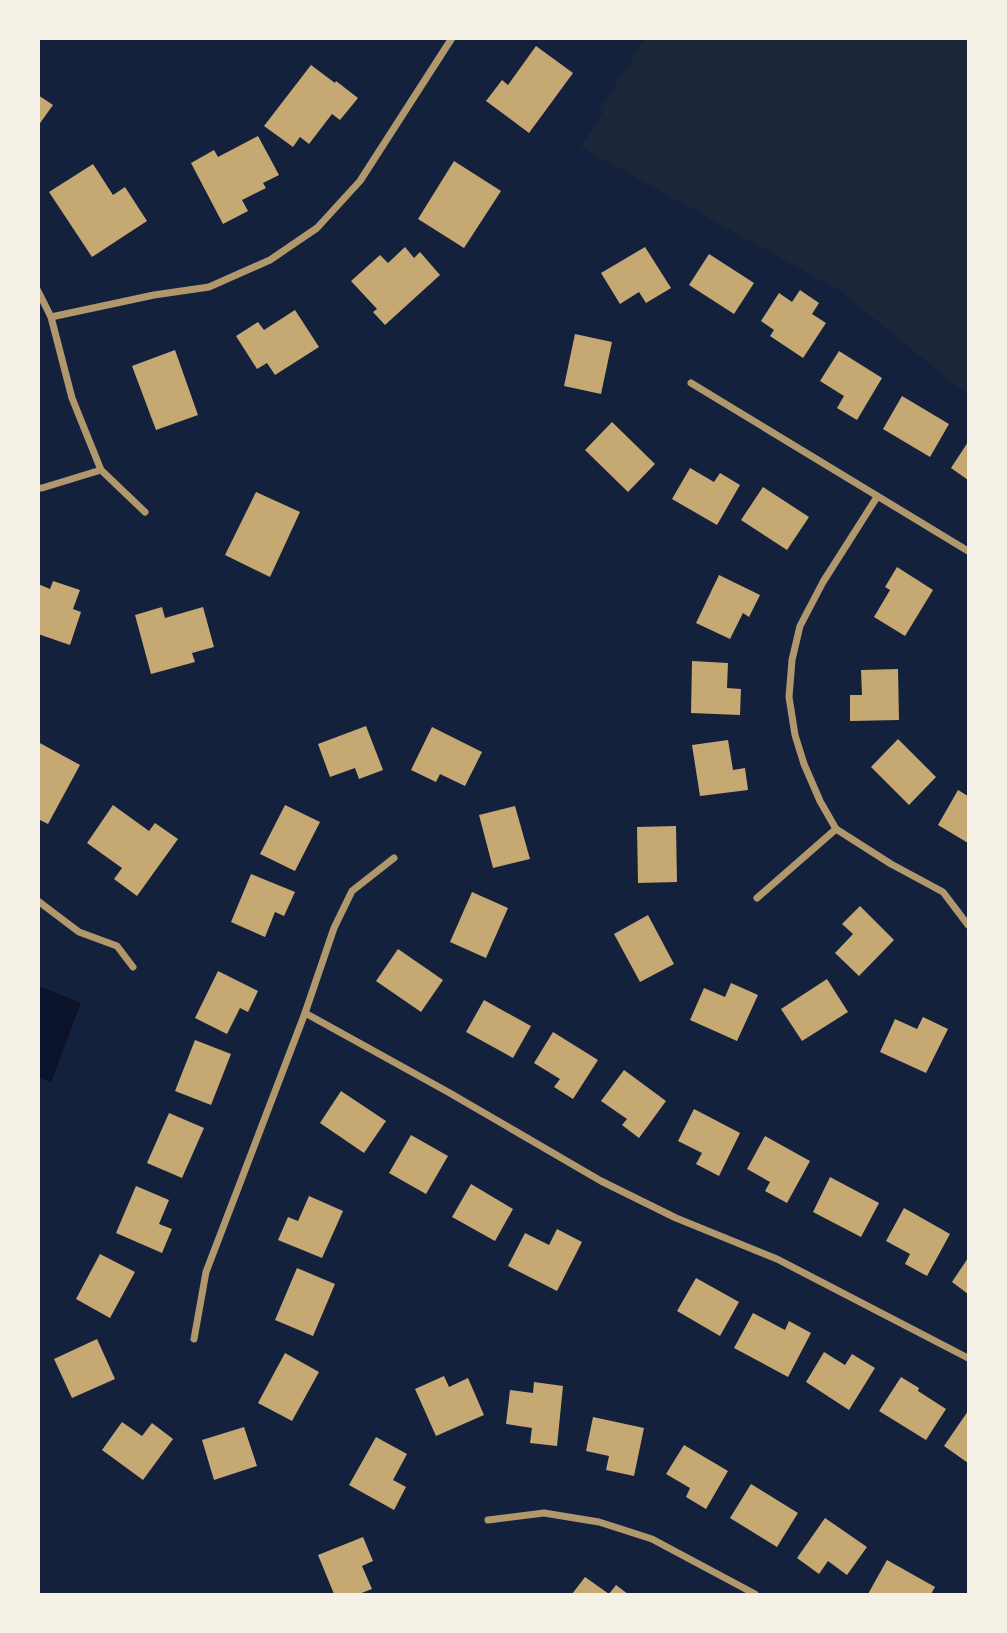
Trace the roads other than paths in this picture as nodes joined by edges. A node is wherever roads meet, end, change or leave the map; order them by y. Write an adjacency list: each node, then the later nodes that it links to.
1 (452, 38): 3 (street)
2 (38, 291): 3 (street)
3 (51, 317): 5 (street)
4 (691, 383): 7 (street)
5 (101, 470): 6 (street); 8 (street)
6 (38, 488)
7 (877, 497): 9 (street); 10 (street)
8 (145, 512)
9 (968, 551)
10 (836, 829): 12 (street); 14 (street)
11 (394, 858): 16 (street)
12 (757, 898)
13 (38, 901): 15 (street)
14 (968, 925)
15 (132, 967)
16 (305, 1013): 17 (street); 18 (street)
17 (194, 1339)
18 (968, 1358)
19 (488, 1520): 20 (street)
20 (755, 1594)

